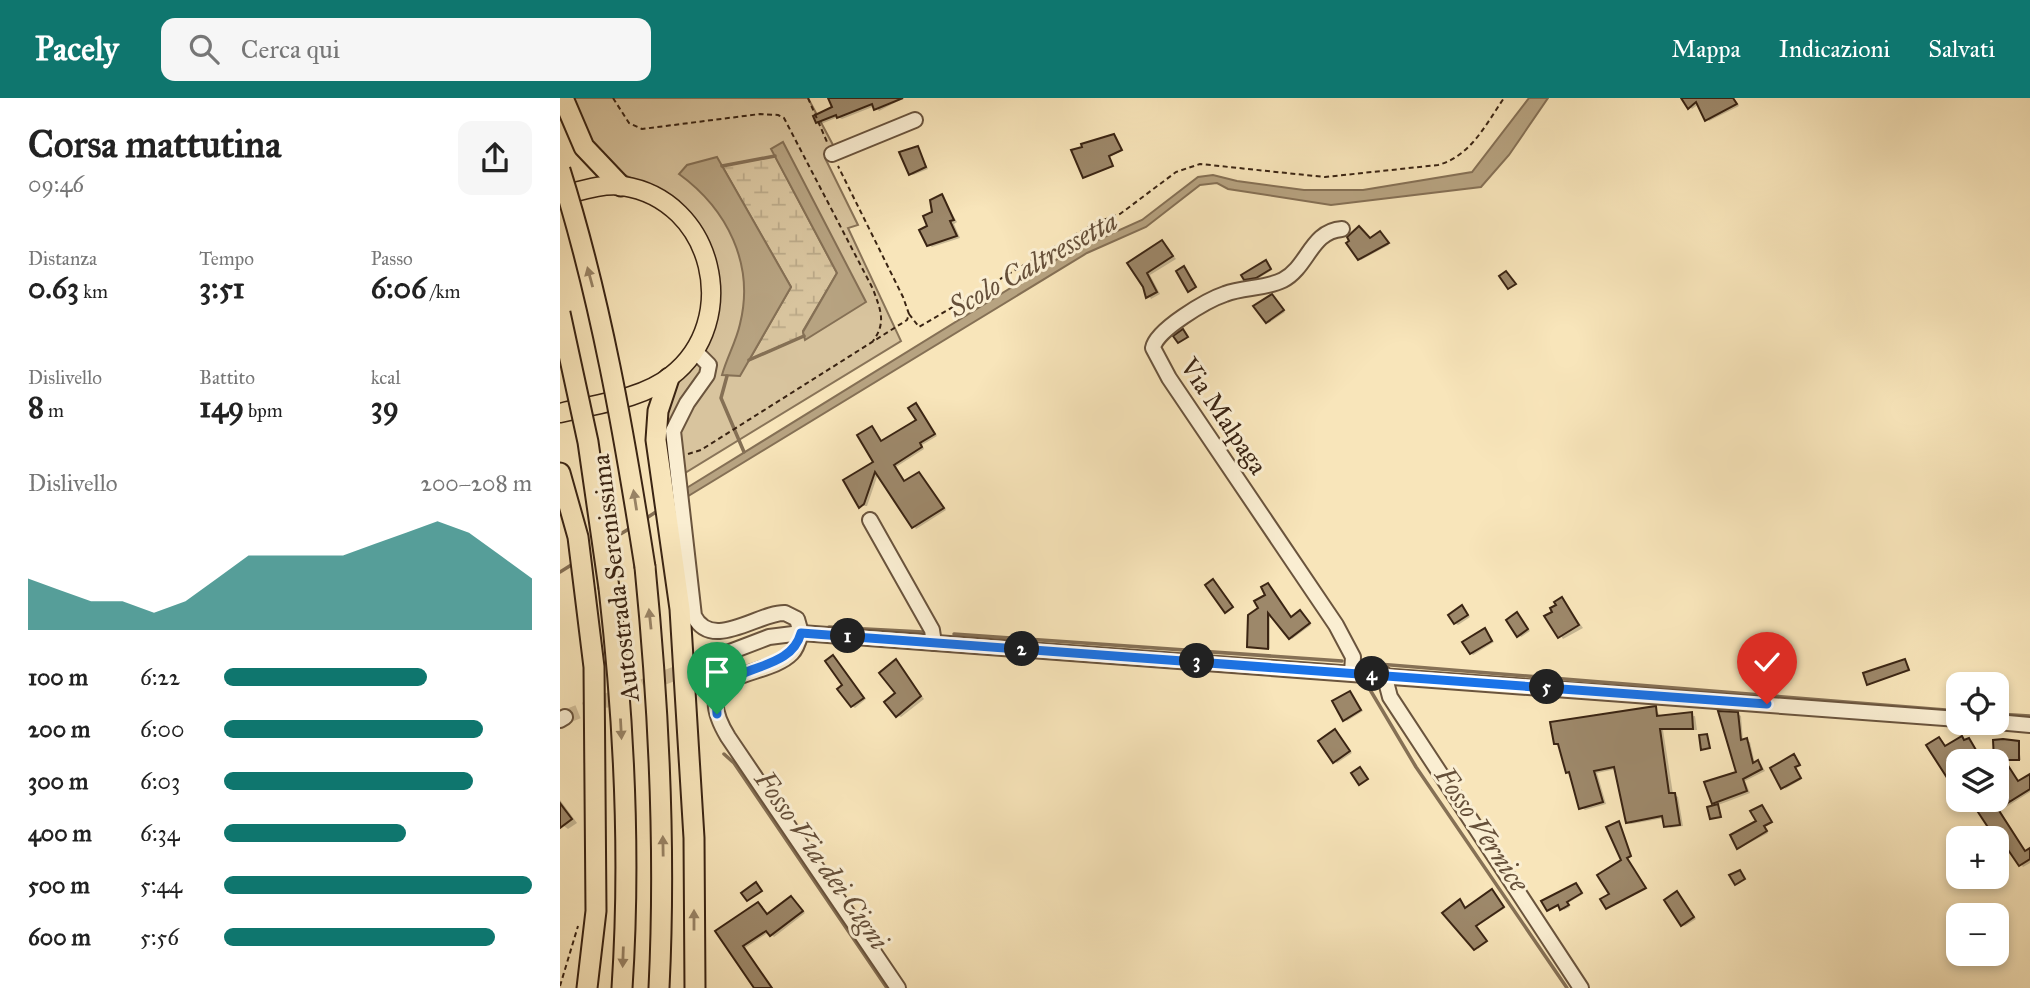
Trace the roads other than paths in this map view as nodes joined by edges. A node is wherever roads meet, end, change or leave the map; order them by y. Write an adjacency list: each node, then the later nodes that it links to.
1 (563, 98): 5 (highway)
2 (915, 120): 3 (street)
3 (832, 154)
4 (560, 170): 26 (highway, Autostrada Serenissima, one-way to 4, bridge)
5 (621, 186): 6 (main road); 9 (main road)
6 (560, 196)
7 (1342, 229): 19 (street, Via Malpaga)
8 (560, 313): 25 (highway, Autostrada Serenissima, one-way to 25, bridge)
9 (695, 351): 10 (main road); 12 (street)
10 (669, 378): 11 (main road); 12 (highway)
11 (560, 413)
12 (672, 468): 14 (highway)
13 (560, 474): 24 (highway)
14 (675, 519): 16 (street); 27 (highway, one-way to 14)
15 (870, 520): 17 (street)
16 (801, 633): 17 (street); 18 (street); 28 (street)
17 (934, 643): 19 (street)
18 (714, 658)
19 (1352, 672): 20 (street)
20 (1384, 674): 21 (street); 29 (street)
21 (1946, 718)
22 (2009, 723): 23 (street)
23 (2030, 725)
24 (587, 988)
25 (622, 988)
26 (659, 988)
27 (695, 988)
28 (898, 988)
29 (1581, 988)

